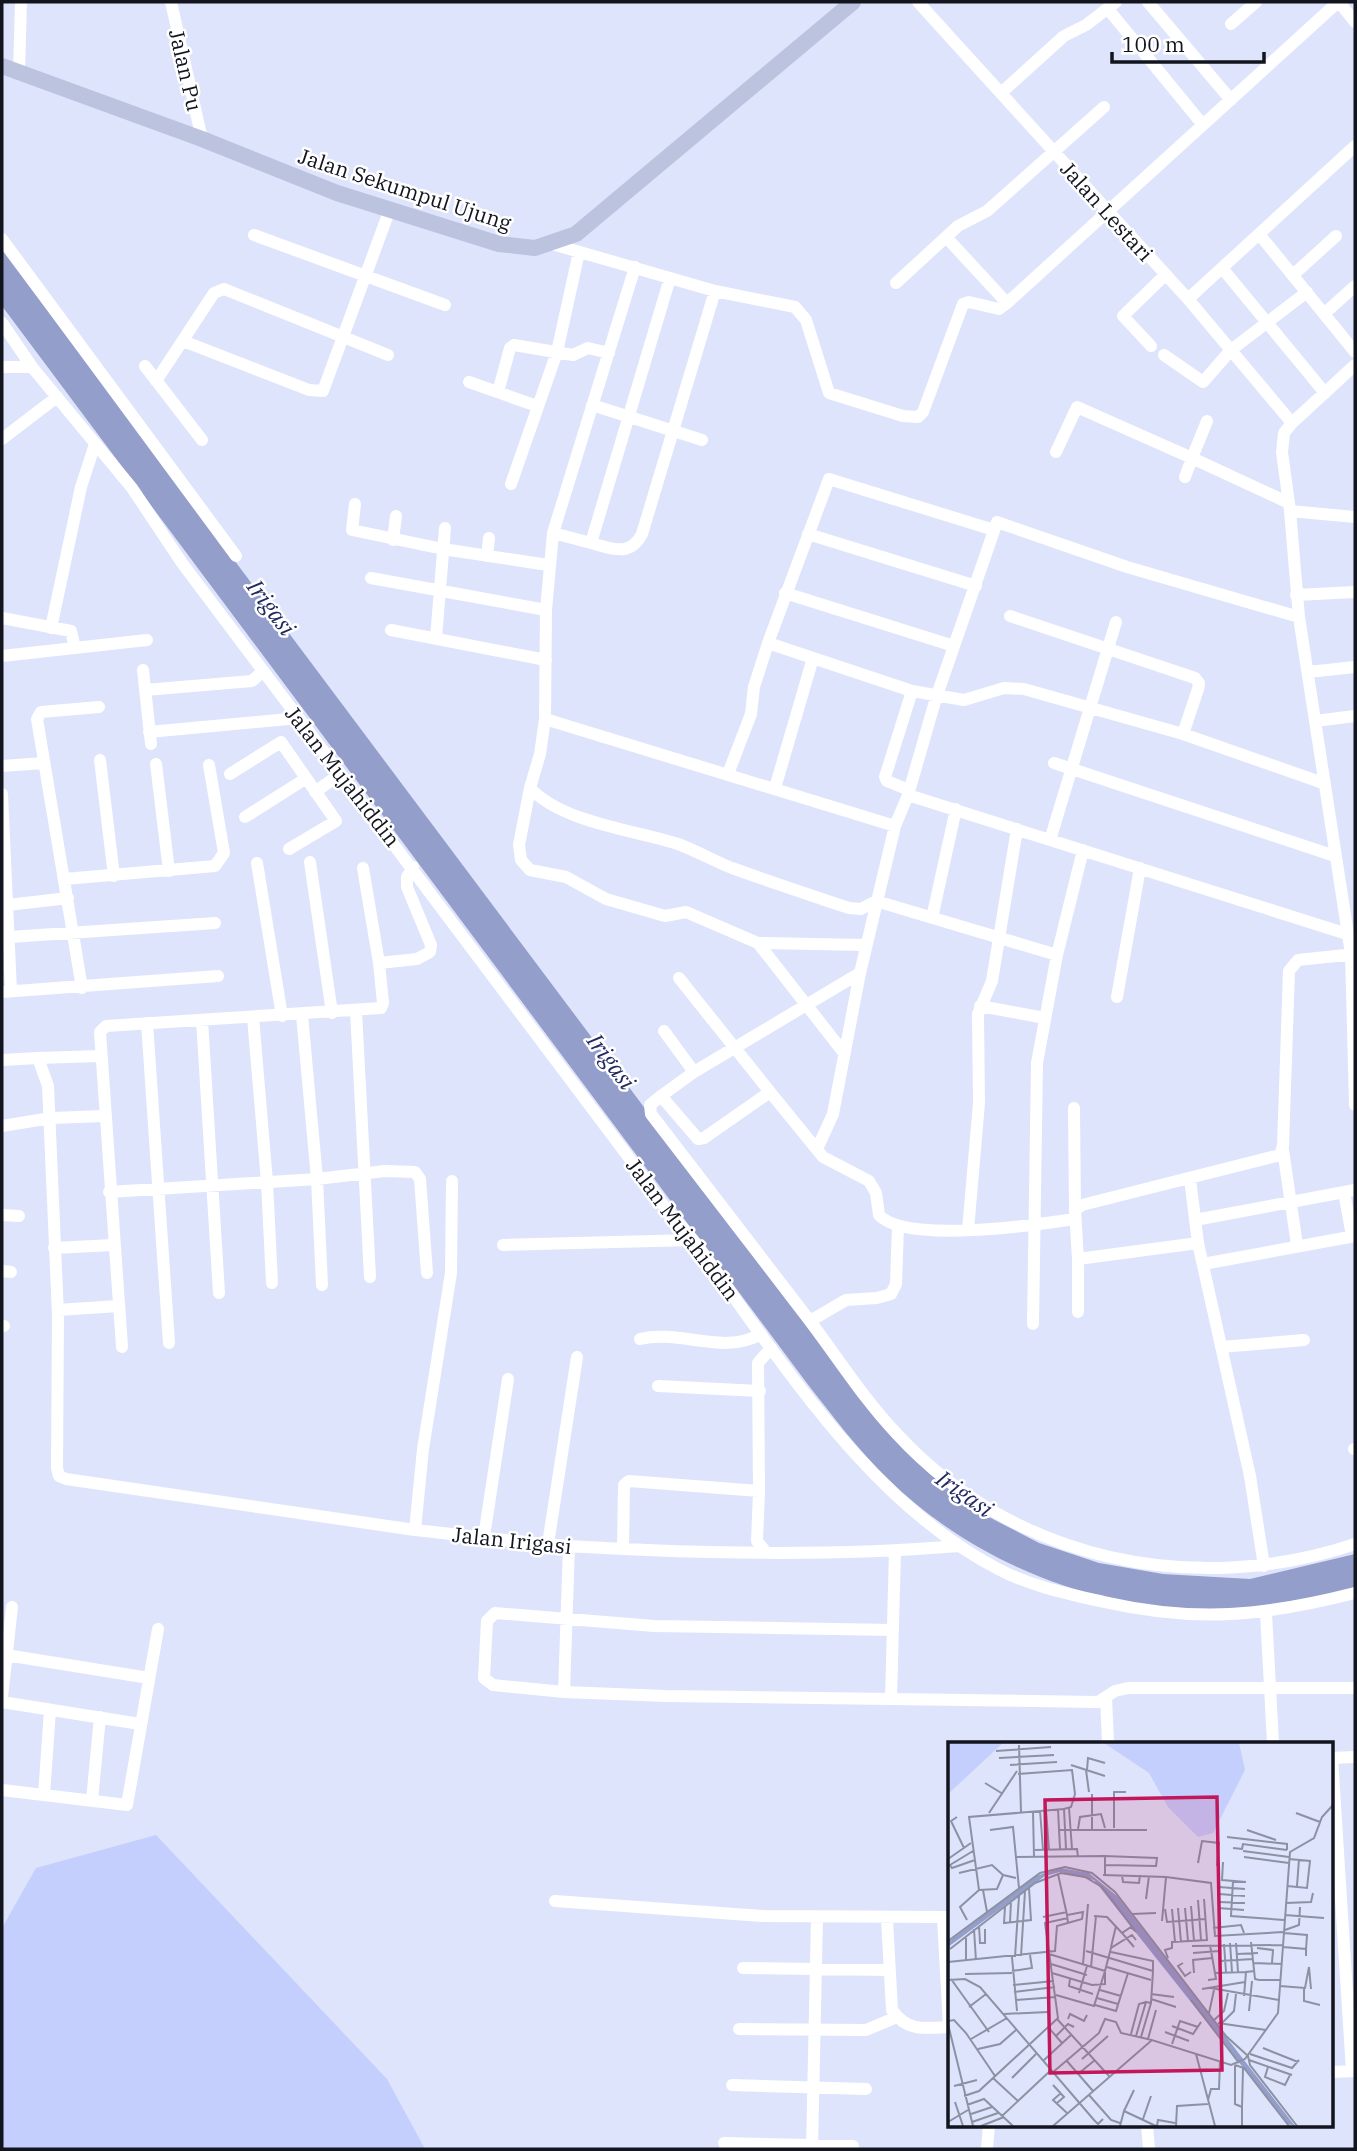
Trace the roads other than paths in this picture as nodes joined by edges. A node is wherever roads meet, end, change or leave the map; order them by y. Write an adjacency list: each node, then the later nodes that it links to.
1 (21, 2): 12 (street)
2 (171, 2): 17 (street, Jalan Pu)
3 (853, 2): 27 (main road, Jalan Sekumpul Ujung)
4 (918, 2): 13 (street, Jalan Lestari)
5 (1148, 2): 14 (street)
6 (1256, 2): 10 (street)
7 (1339, 2): 9 (street); 14 (street)
8 (1112, 5): 13 (street); 16 (street)
9 (1353, 15)
10 (1231, 24)
11 (2, 66): 12 (main road, Jalan Sekumpul Ujung)
12 (19, 72): 17 (main road, Jalan Sekumpul Ujung)
13 (1001, 93): 19 (street, Jalan Lestari)
14 (1231, 100): 16 (street)
15 (1104, 107): 19 (street)
16 (1203, 125): 21 (street)
17 (202, 139): 20 (main road, Jalan Sekumpul Ujung)
18 (1355, 146): 22 (street)
19 (1053, 151): 21 (street, Jalan Lestari); 25 (street)
20 (390, 209): 27 (main road, Jalan Sekumpul Ujung); 33 (street)
21 (1105, 210): 32 (street, Jalan Lestari); 40 (street)
22 (1259, 234): 30 (street); 31 (street)
23 (254, 235): 33 (street)
24 (1336, 236): 31 (street)
25 (946, 237): 35 (street); 40 (street)
26 (2, 239): 89 (street)
27 (552, 244): 28 (street)
28 (579, 252): 29 (street); 49 (street)
29 (635, 267): 34 (street); 51 (street)
30 (1222, 268): 39 (street); 44 (street)
31 (1293, 275): 38 (street)
32 (1164, 276): 39 (street, Jalan Lestari); 47 (street)
33 (366, 278): 41 (street); 45 (street)
34 (670, 278): 37 (street); 65 (street)
35 (896, 283)
36 (1355, 286): 42 (street)
37 (715, 291): 40 (street); 68 (street)
38 (1307, 292): 42 (street); 44 (street)
39 (1188, 299): 48 (street, Jalan Lestari)
40 (1007, 303)
41 (445, 306)
42 (1325, 313): 50 (street)
43 (2, 323): 55 (street, Jalan Mujahiddin)
44 (1268, 323): 48 (street); 61 (street)
45 (343, 337): 46 (street); 46 (street); 52 (street)
46 (183, 341): 58 (street)
47 (1151, 346)
48 (1231, 350): 53 (street); 67 (street, Jalan Lestari)
49 (557, 352): 51 (street); 60 (street); 64 (street)
50 (1355, 352)
51 (609, 353): 63 (street)
52 (388, 355)
53 (1164, 355)
54 (1355, 365): 61 (street)
55 (32, 366): 57 (street); 62 (street, Jalan Mujahiddin)
56 (145, 366): 58 (street)
57 (2, 367)
58 (156, 381): 70 (street)
59 (469, 382): 60 (street)
60 (498, 392): 64 (street)
61 (1325, 393): 67 (street)
62 (57, 397): 69 (street); 72 (street, Jalan Mujahiddin)
63 (593, 405): 65 (street); 83 (street)
64 (537, 406): 76 (street)
65 (629, 416): 68 (street); 87 (street)
66 (1207, 421): 74 (street)
67 (1292, 423): 78 (street)
68 (671, 432): 71 (street); 87 (street)
69 (2, 439)
70 (202, 440)
71 (702, 440)
72 (96, 444): 104 (street); 117 (street, Jalan Mujahiddin)
73 (1056, 452): 74 (street)
74 (1192, 458): 75 (street); 78 (street)
75 (1185, 477)
76 (511, 484)
77 (355, 505): 86 (street)
78 (1289, 507): 80 (street); 98 (street)
79 (396, 516): 86 (street)
80 (1355, 517)
81 (445, 528): 88 (street)
82 (994, 530): 84 (street); 94 (street); 101 (street)
83 (553, 533): 87 (street); 91 (street)
84 (808, 534): 94 (street); 97 (street)
85 (489, 538): 90 (street)
86 (393, 540): 88 (street)
87 (591, 543)
88 (443, 549): 90 (street); 95 (street)
89 (236, 556)
90 (487, 556): 91 (street)
91 (548, 565): 99 (street)
92 (371, 578): 95 (street)
93 (1355, 583): 96 (street)
94 (976, 586): 109 (street)
95 (439, 591): 99 (street); 106 (street)
96 (1355, 592): 98 (street)
97 (785, 593): 108 (street); 109 (street)
98 (1296, 596): 101 (street)
99 (546, 610): 114 (street)
100 (1010, 616): 111 (street)
101 (1298, 617): 118 (street)
102 (2, 618): 104 (street)
103 (1116, 622): 111 (street)
104 (51, 628): 110 (street)
105 (391, 630): 106 (street)
106 (436, 638): 114 (street)
107 (147, 640): 110 (street)
108 (768, 643): 113 (street); 138 (street)
109 (954, 646): 121 (street)
110 (75, 648): 112 (street)
111 (1108, 648): 123 (street); 128 (street)
112 (2, 656)
113 (813, 659): 120 (street); 142 (street)
114 (546, 660): 126 (street)
115 (1355, 667): 118 (street)
116 (143, 670): 119 (street)
117 (262, 671): 119 (street); 125 (street, Jalan Mujahiddin)
118 (1308, 672): 127 (street)
119 (145, 690): 125 (street)
120 (912, 691): 121 (street); 144 (street)
121 (936, 698): 123 (street); 144 (street)
122 (99, 707): 130 (street)
123 (1089, 709): 128 (street); 136 (street)
124 (1355, 716): 127 (street)
125 (299, 718): 134 (street, Jalan Mujahiddin)
126 (545, 719): 138 (street); 141 (street)
127 (1315, 721): 140 (street)
128 (1183, 734): 140 (street)
129 (100, 760): 161 (street)
130 (44, 763): 135 (street); 162 (street)
131 (1054, 763): 136 (street)
132 (156, 764): 160 (street)
133 (209, 765): 160 (street)
134 (335, 765): 143 (street); 157 (street, Jalan Mujahiddin)
135 (2, 766)
136 (1073, 769): 150 (street); 153 (street)
137 (230, 774): 139 (street)
138 (728, 774): 142 (street)
139 (305, 779): 143 (street); 147 (street)
140 (1323, 783): 153 (street)
141 (530, 788): 164 (street); 172 (street)
142 (775, 788): 148 (street)
143 (315, 792): 151 (street)
144 (908, 792): 146 (street); 148 (street)
145 (2, 794): 154 (street)
146 (956, 809): 149 (street); 166 (street)
147 (245, 817)
148 (895, 826): 164 (street)
149 (1017, 829): 150 (street); 170 (street)
150 (1050, 840): 152 (street)
151 (289, 849)
152 (1083, 850): 159 (street); 175 (street)
153 (1335, 856): 169 (street)
154 (4, 859): 165 (street)
155 (310, 862): 186 (street)
156 (257, 863): 188 (street)
157 (413, 867): 176 (street); 227 (street, Jalan Mujahiddin)
158 (363, 868): 176 (street)
159 (1140, 868): 169 (street); 182 (street)
160 (169, 871): 161 (street)
161 (114, 876): 162 (street)
162 (65, 879): 163 (street)
163 (68, 898): 165 (street); 168 (street)
164 (876, 901): 166 (street); 173 (street)
165 (8, 905): 171 (street)
166 (932, 918): 170 (street)
167 (215, 923): 168 (street)
168 (73, 934): 171 (street); 180 (street)
169 (1347, 934): 174 (street)
170 (997, 936): 175 (street); 184 (street)
171 (10, 937): 181 (street)
172 (758, 943): 173 (street); 183 (street)
173 (865, 945): 177 (street)
174 (1353, 954): 202 (street); 208 (street)
175 (1057, 955): 190 (street)
176 (379, 963): 185 (street)
177 (860, 973): 183 (street); 195 (street)
178 (218, 976): 180 (street)
179 (679, 978): 194 (street)
180 (82, 988): 181 (street)
181 (6, 992)
182 (1117, 997)
183 (806, 1005): 194 (street); 195 (street)
184 (980, 1006): 190 (street); 225 (street)
185 (356, 1012): 186 (street); 209 (street)
186 (332, 1013): 187 (street)
187 (302, 1014): 188 (street); 210 (street)
188 (282, 1016): 189 (street)
189 (253, 1017): 191 (street); 213 (street)
190 (1045, 1018): 223 (street)
191 (202, 1020): 192 (street); 214 (street)
192 (147, 1023): 196 (street); 215 (street)
193 (664, 1031): 199 (street)
194 (733, 1048): 199 (street); 200 (street)
195 (844, 1053): 207 (street)
196 (100, 1056): 197 (street); 204 (street)
197 (38, 1058): 198 (street); 205 (street)
198 (2, 1060)
199 (694, 1072): 201 (street)
200 (770, 1092): 201 (street); 207 (street)
201 (661, 1096): 243 (street)
202 (1355, 1105)
203 (1074, 1108): 220 (street)
204 (104, 1116): 205 (street); 217 (street)
205 (51, 1118): 206 (street); 232 (street)
206 (2, 1126)
207 (817, 1149): 224 (street)
208 (1283, 1150): 211 (street); 218 (street)
209 (367, 1174): 210 (street); 235 (street); 236 (street)
210 (317, 1179): 213 (street); 238 (street)
211 (1190, 1179): 220 (street); 222 (street)
212 (452, 1181): 257 (street)
213 (267, 1182): 214 (street); 237 (street)
214 (211, 1186): 215 (street); 239 (street)
215 (160, 1190): 217 (street); 248 (street)
216 (1350, 1191): 218 (street); 226 (street)
217 (109, 1192): 229 (street)
218 (1292, 1203): 222 (street); 231 (street)
219 (2, 1215): 221 (street)
220 (1074, 1215): 223 (street); 233 (street)
221 (19, 1216)
222 (1195, 1220): 228 (street)
223 (1036, 1225): 225 (street); 244 (street)
224 (898, 1227): 225 (street); 243 (street)
225 (968, 1230)
226 (1354, 1236): 231 (street)
227 (693, 1240): 230 (street); 245 (street, Jalan Mujahiddin)
228 (1198, 1243): 233 (street); 234 (street)
229 (113, 1245): 232 (street); 240 (street)
230 (503, 1245)
231 (1297, 1245): 234 (street)
232 (54, 1248): 241 (street)
233 (1078, 1259): 242 (street)
234 (1203, 1264): 250 (street)
235 (427, 1273)
236 (370, 1277)
237 (272, 1283)
238 (322, 1285)
239 (219, 1293)
240 (118, 1306): 241 (street); 249 (street)
241 (58, 1310): 257 (street, Jalan Irigasi)
242 (1078, 1312)
243 (810, 1321): 266 (street)
244 (1032, 1324)
245 (761, 1334): 246 (street); 251 (street, Jalan Mujahiddin)
246 (639, 1339)
247 (1304, 1340): 250 (street)
248 (169, 1343)
249 (122, 1347)
250 (1222, 1347): 266 (street)
251 (771, 1348): 255 (street); 262 (street, Jalan Mujahiddin)
252 (577, 1357): 259 (street)
253 (508, 1379): 258 (street)
254 (658, 1386): 255 (street)
255 (760, 1391): 256 (street)
256 (758, 1491): 263 (street); 264 (street)
257 (415, 1530): 258 (street, Jalan Irigasi)
258 (484, 1537): 259 (street, Jalan Irigasi)
259 (548, 1544): 261 (street, Jalan Irigasi)
260 (1355, 1544): 266 (street)
261 (569, 1546): 263 (street, Jalan Irigasi); 270 (street)
262 (959, 1546): 265 (street, Jalan Irigasi); 269 (street, Jalan Mujahiddin)
263 (623, 1548): 264 (street, Jalan Irigasi)
264 (765, 1551): 265 (street, Jalan Irigasi)
265 (895, 1551): 272 (street)
266 (1264, 1566)
267 (1355, 1593): 269 (street, Jalan Mujahiddin)
268 (12, 1607): 273 (street)
269 (1266, 1613): 275 (street)
270 (566, 1622): 272 (street); 277 (street); 277 (street)
271 (158, 1629): 274 (street)
272 (892, 1630): 280 (street)
273 (6, 1655): 274 (street); 278 (street)
274 (149, 1678): 284 (street)
275 (1271, 1688): 276 (street); 279 (street); 286 (street)
276 (1355, 1688)
277 (564, 1692): 280 (street)
278 (2, 1697)
279 (1105, 1697): 280 (street); 285 (street)
280 (891, 1699)
281 (2, 1702): 282 (street)
282 (50, 1710): 283 (street); 291 (street)
283 (100, 1717): 284 (street); 292 (street)
284 (140, 1724): 292 (street)
285 (1108, 1742)
286 (1273, 1742)
287 (1332, 1758): 288 (street)
288 (1355, 1758)
289 (1332, 1788): 293 (street)
290 (2, 1790): 291 (street)
291 (44, 1795): 292 (street)
292 (92, 1801)
293 (1335, 1877): 295 (street)
294 (555, 1901): 297 (street)
295 (1342, 1908): 296 (street); 300 (street)
296 (1355, 1908)
297 (817, 1918): 299 (street); 302 (street)
298 (946, 1918): 299 (street); 304 (street)
299 (887, 1919): 303 (street)
300 (1337, 1939): 309 (street)
301 (743, 1968): 302 (street)
302 (816, 1969): 303 (street); 308 (street)
303 (889, 1970): 305 (street)
304 (948, 1990)
305 (897, 2017): 306 (street); 308 (street)
306 (948, 2026)
307 (739, 2029): 308 (street)
308 (815, 2031): 312 (street)
309 (1353, 2071): 310 (street)
310 (1332, 2072)
311 (733, 2085): 312 (street)
312 (813, 2087): 313 (street); 317 (street)
313 (866, 2089)
314 (989, 2126): 319 (street)
315 (1147, 2126): 320 (street)
316 (724, 2143): 317 (street)
317 (812, 2146): 318 (street)
318 (853, 2146)
319 (987, 2149)
320 (1149, 2149)

